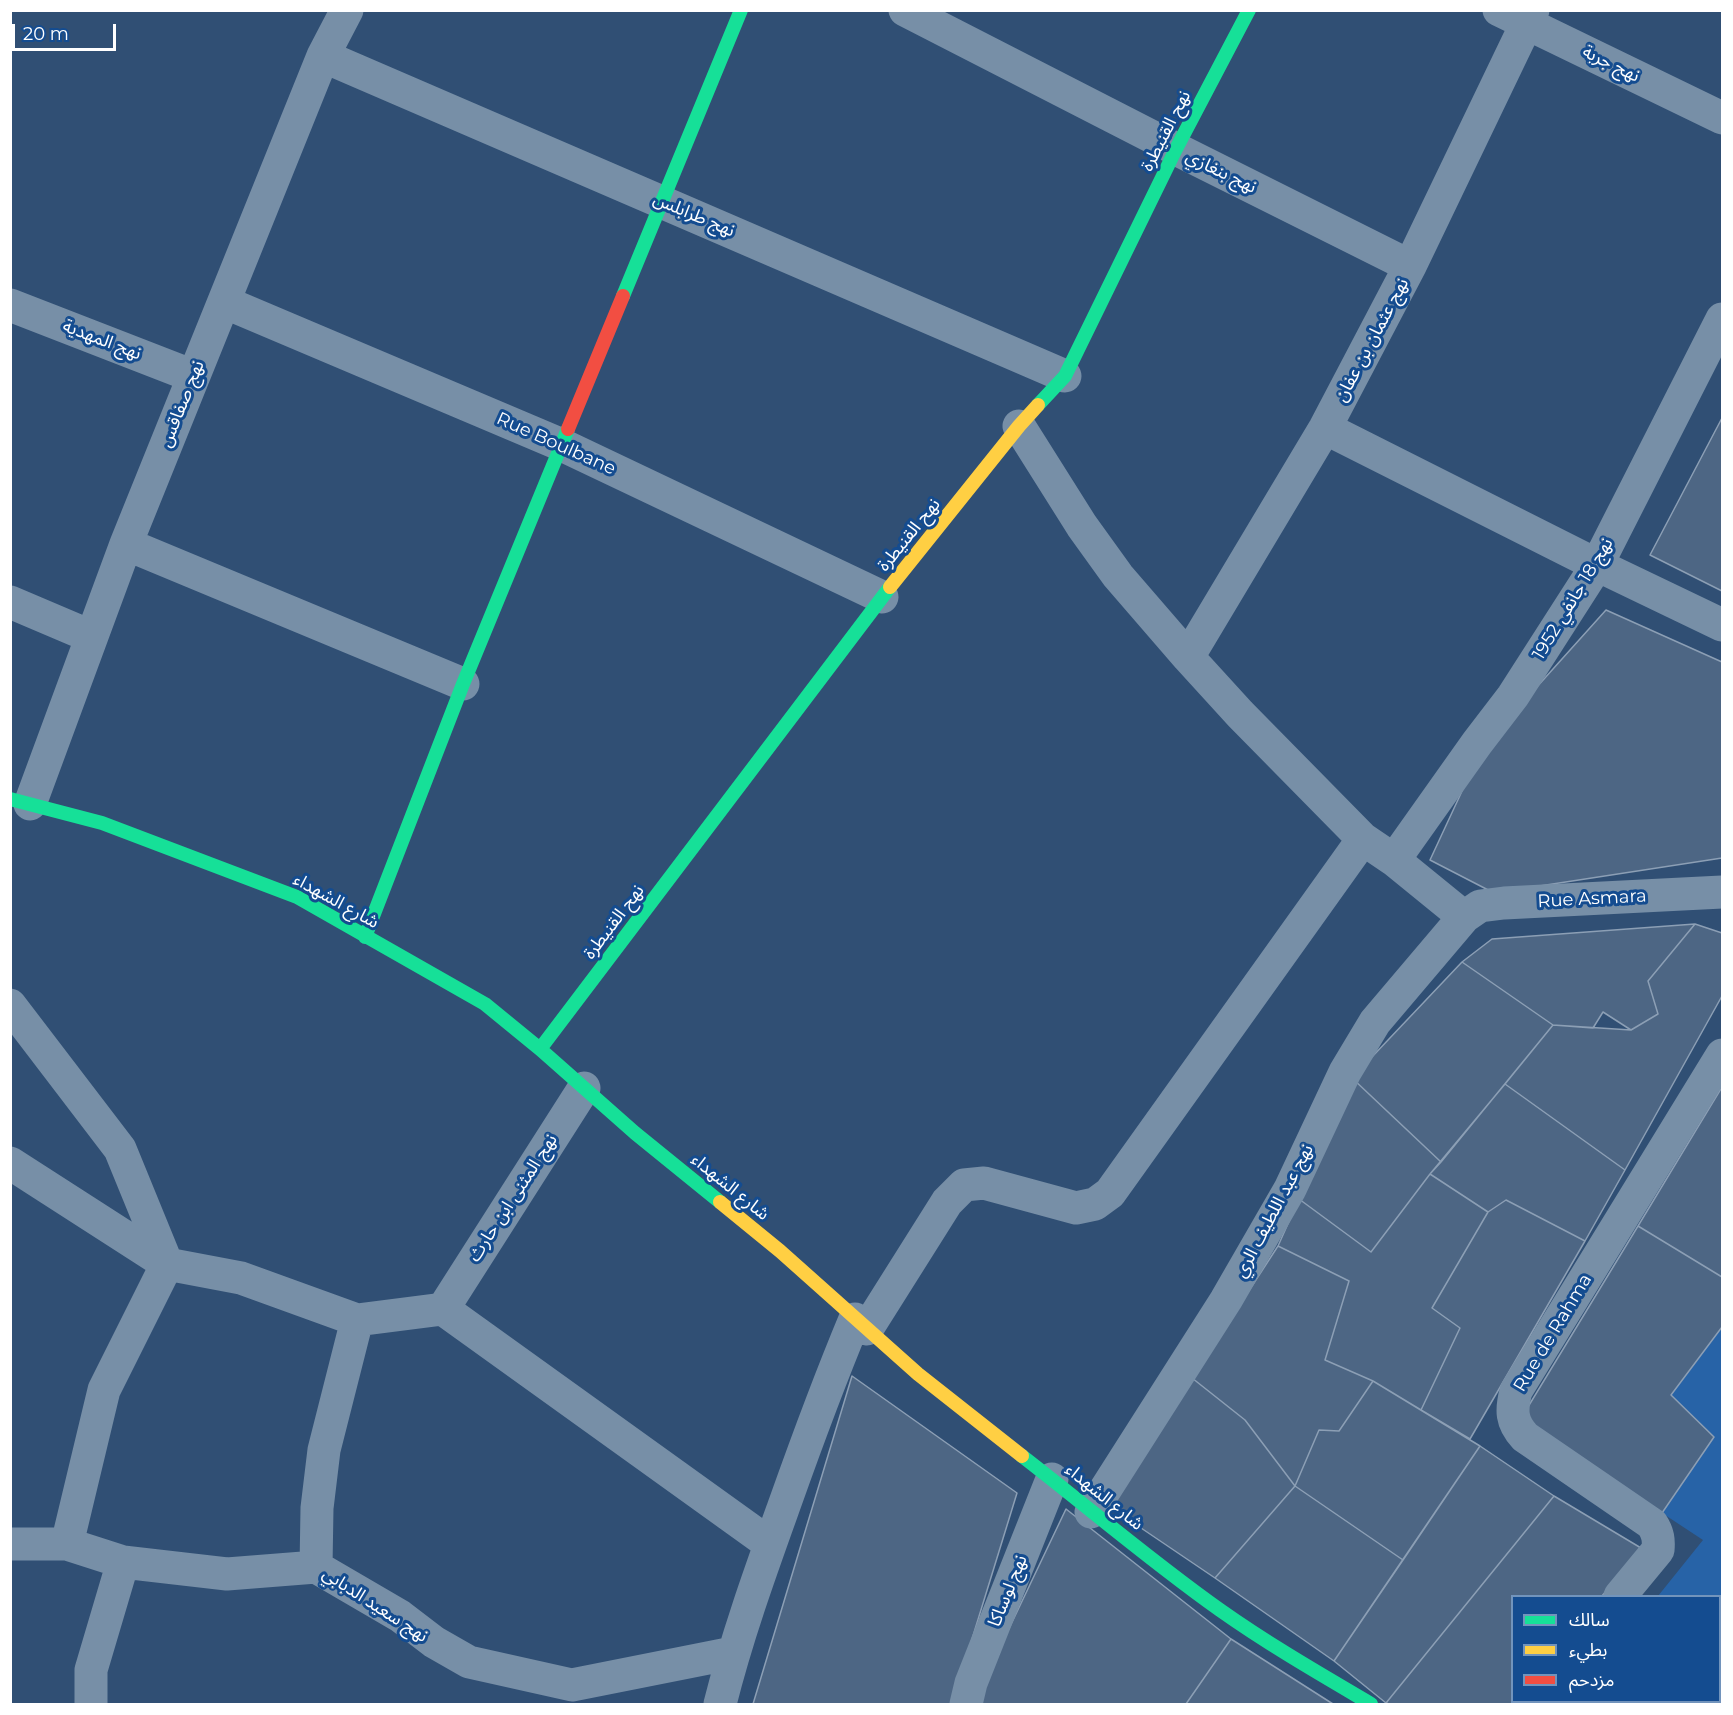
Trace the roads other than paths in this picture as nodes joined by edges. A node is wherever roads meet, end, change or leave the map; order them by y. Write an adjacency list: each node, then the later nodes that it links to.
1 (347, 10): 6 (street, نهج صفاقس)
2 (741, 10): 9 (street)
3 (905, 10): 8 (street, نهج بنغازي)
4 (1249, 10): 8 (street, نهح القنيطرة)
5 (1519, 15): 7 (street, نهج جربة); 10 (street, نهج عثمان بن عفان)
6 (323, 56): 9 (street, نهج طرابلس); 11 (street, نهج صفاقس)
7 (1722, 118)
8 (1176, 149): 10 (street, نهج بنغازي); 15 (street, نهح القنيطرة)
9 (663, 201): 15 (street, نهج طرابلس); 18 (street)
10 (1410, 266): 17 (street, نهج عثمان بن عفان)
11 (224, 302): 14 (street, نهج صفاقس); 18 (street, Rue Boulbane)
12 (10, 305): 14 (street, نهج المهدية)
13 (1722, 319): 20 (street, نهج 18 جانفي 1952)
14 (193, 376): 19 (street, نهج صفاقس)
15 (1065, 376): 16 (street, نهح القنيطرة)
16 (1019, 426): 21 (street, نهح القنيطرة); 25 (street)
17 (1325, 428): 20 (street); 25 (street, نهج عثمان بن عفان)
18 (562, 445): 21 (street, Rue Boulbane); 26 (street)
19 (126, 544): 24 (street, نهج صفاقس); 26 (street)
20 (1597, 565): 23 (street); 29 (street, نهج 18 جانفي 1952)
21 (882, 597): 34 (street, نهح القنيطرة)
22 (10, 602): 24 (street)
23 (1722, 625)
24 (90, 636): 27 (street, نهج صفاقس)
25 (1188, 657): 28 (street)
26 (463, 684): 32 (street)
27 (20, 802): 32 (street, شارع الشهداء)
28 (1363, 839): 29 (street); 41 (street)
29 (1394, 860): 31 (street)
30 (1722, 892): 31 (street, Rue Asmara)
31 (1464, 917): 43 (street, نهج عبد اللطيف الري)
32 (365, 937): 34 (street, شارع الشهداء)
33 (10, 1005): 38 (street)
34 (540, 1049): 36 (street, شارع الشهداء)
35 (1722, 1055): 49 (street, Rue de Rahma)
36 (584, 1088): 39 (street, نهج المثنى ابن حارث); 41 (street, شارع الشهداء)
37 (10, 1163): 38 (street)
38 (167, 1263): 40 (street); 45 (street)
39 (443, 1309): 40 (street); 46 (street)
40 (357, 1320): 48 (street)
41 (861, 1324): 42 (street, شارع الشهداء); 46 (street)
42 (1052, 1479): 43 (street, شارع الشهداء); 54 (street, نهج لوساكا)
43 (1091, 1512): 55 (street, شارع الشهداء)
44 (10, 1544): 45 (street, نهج سعيد الدبابي)
45 (67, 1544): 47 (street, نهج سعيد الدبابي)
46 (770, 1544): 50 (street)
47 (123, 1562): 48 (street, نهج سعيد الدبابي); 52 (street)
48 (316, 1567): 51 (street, نهج سعيد الدبابي)
49 (1621, 1595)
50 (733, 1653): 51 (street, نهج سعيد الدبابي); 53 (street)
51 (570, 1695)
52 (91, 1704)
53 (720, 1704)
54 (966, 1704)
55 (1371, 1704)

